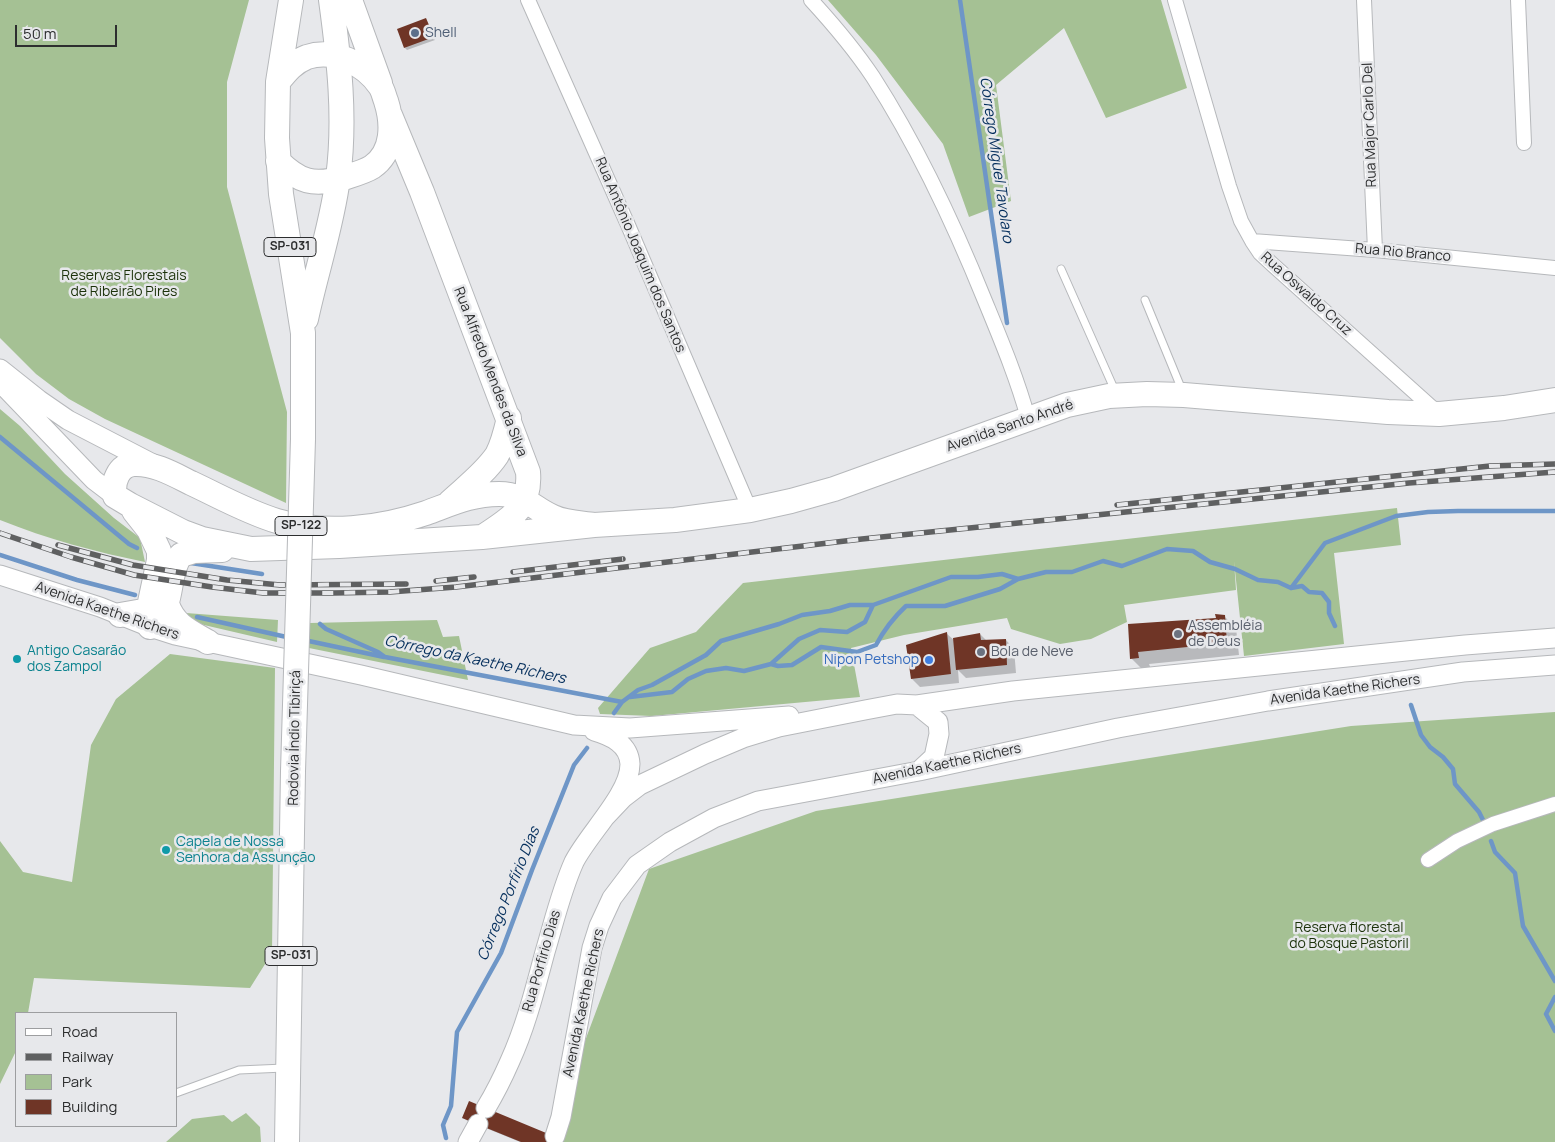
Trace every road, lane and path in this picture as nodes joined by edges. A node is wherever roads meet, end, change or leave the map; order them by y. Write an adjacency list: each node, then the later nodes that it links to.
1 (291, 0): 11 (highway, Rodovia Índio Tibiriçá / SP-031)
2 (331, 0): 9 (highway, Rodovia Índio Tibiriçá / SP-031)
3 (350, 0): 12 (highway, Rua Alfredo Mendes da Silva)
4 (528, 0): 42 (street, Rua Antônio Joaquim dos Santos)
5 (811, 0): 36 (street)
6 (1175, 0): 23 (street, Rua Oswaldo Cruz)
7 (1364, 0): 24 (street, Rua Major Carlo Del)
8 (1518, 0): 16 (street)
9 (338, 56): 10 (highway); 12 (highway); 13 (highway, Rodovia Índio Tibiriçá / SP-031)
10 (307, 57): 11 (highway); 13 (highway)
11 (278, 82): 17 (highway, Rodovia Índio Tibiriçá / SP-031)
12 (381, 87): 14 (highway, Rua Alfredo Mendes da Silva)
13 (341, 88): 15 (highway, Rodovia Índio Tibiriçá / SP-031)
14 (390, 115): 18 (highway); 21 (highway, Rua Alfredo Mendes da Silva)
15 (342, 137): 19 (highway, Rodovia Índio Tibiriçá / SP-031); 20 (highway)
16 (1524, 143)
17 (278, 160): 20 (highway); 28 (highway, Rodovia Índio Tibiriçá / SP-031)
18 (368, 168): 19 (highway); 21 (highway, Rua Alfredo Mendes da Silva); 22 (highway)
19 (338, 179): 20 (highway); 22 (highway, Rodovia Índio Tibiriçá / SP-031)
20 (311, 182)
21 (422, 192): 35 (highway, Rua Alfredo Mendes da Silva)
22 (331, 216): 28 (highway, Rodovia Índio Tibiriçá / SP-031)
23 (1252, 241): 24 (street, Rua Rio Branco); 34 (street, Rua Oswaldo Cruz)
24 (1375, 250): 25 (street, Rua Rio Branco)
25 (1555, 268)
26 (1061, 269): 31 (lane)
27 (1145, 300): 32 (lane)
28 (303, 333): 59 (highway, Rodovia Índio Tibiriçá / SP-031, bridge)
29 (0, 370): 37 (main road, SP-122)
30 (0, 382): 39 (main road, SP-122)
31 (1117, 395): 32 (highway, Avenida Santo André); 36 (highway, Avenida Santo André)
32 (1184, 395): 34 (highway, Avenida Santo André)
33 (1555, 400): 34 (highway, Avenida Santo André)
34 (1439, 414)
35 (509, 418): 40 (highway, Rua Alfredo Mendes da Silva); 41 (highway)
36 (1028, 418): 42 (highway, Avenida Santo André)
37 (163, 469): 39 (highway); 41 (highway, SP-122)
38 (484, 495): 40 (highway, SP-122); 41 (highway, SP-122); 44 (highway)
39 (122, 500): 45 (highway, SP-122); 47 (highway)
40 (526, 500): 43 (highway, Avenida Santo André); 44 (highway)
41 (447, 505)
42 (750, 510): 43 (highway, Avenida Santo André)
43 (594, 525): 44 (highway, Avenida Santo André)
44 (482, 537): 45 (highway, SP-122)
45 (251, 549): 47 (highway)
46 (0, 575): 48 (main road, Avenida Kaethe Richers)
47 (155, 613): 48 (highway); 50 (highway)
48 (120, 615)
49 (1555, 638): 52 (main road)
50 (208, 642): 54 (main road)
51 (1555, 665): 55 (main road, Avenida Kaethe Richers)
52 (917, 705): 53 (main road); 55 (main road)
53 (866, 710): 54 (main road); 57 (main road)
54 (574, 725): 57 (main road)
55 (918, 771): 62 (main road, Avenida Kaethe Richers)
56 (1555, 804): 58 (street)
57 (605, 817): 61 (main road, Rua Porfirio Dias)
58 (1428, 860)
59 (290, 1068): 60 (lane); 63 (highway, Rodovia Índio Tibiriçá / SP-031)
60 (178, 1092)
61 (477, 1129)
62 (555, 1136)
63 (287, 1142)

